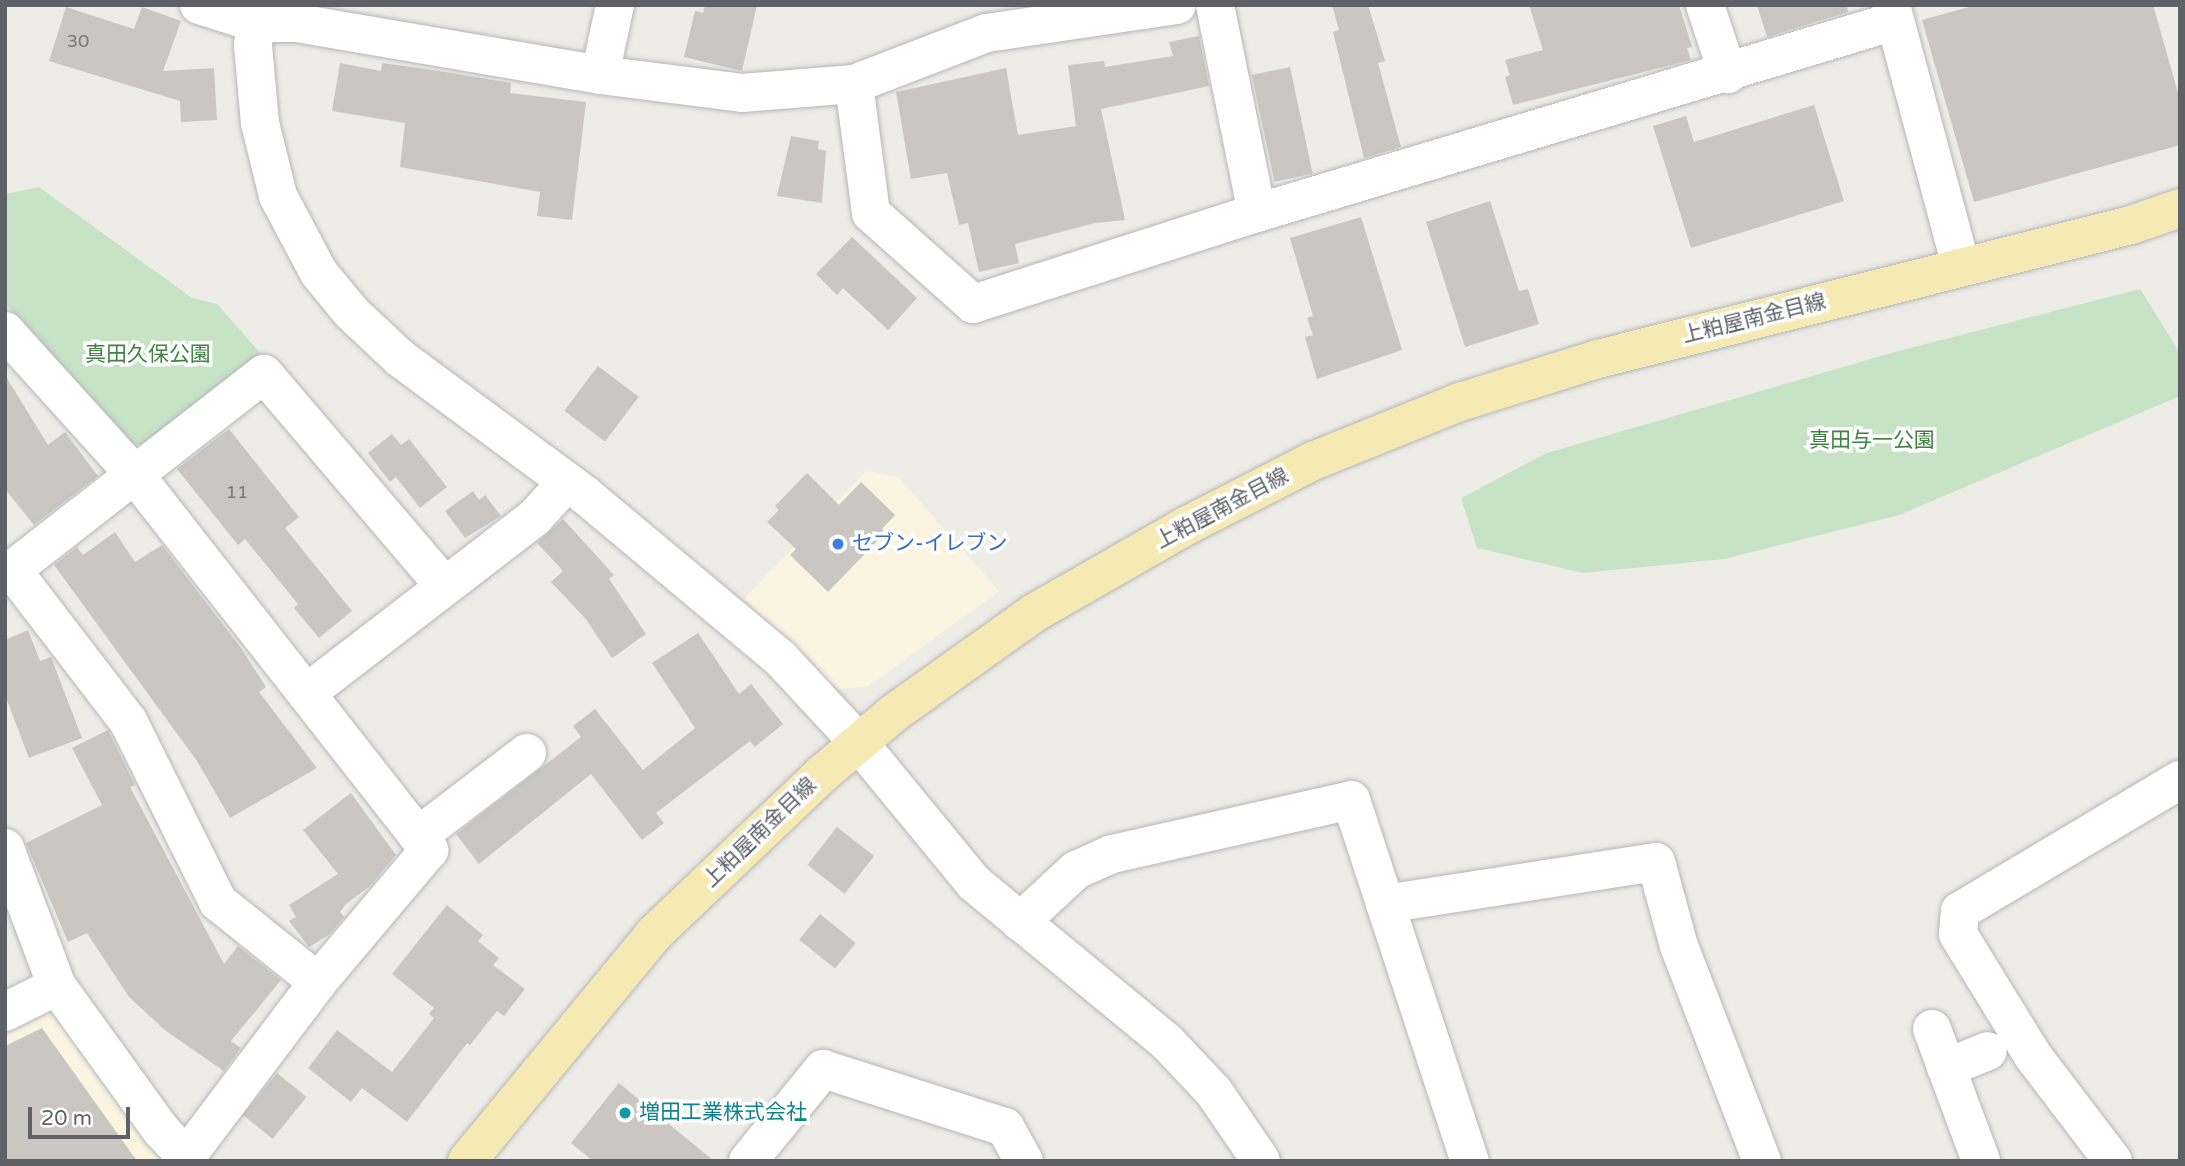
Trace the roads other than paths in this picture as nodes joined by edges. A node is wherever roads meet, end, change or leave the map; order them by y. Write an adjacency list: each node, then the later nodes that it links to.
1 (199, 5): 7 (street)
2 (615, 5): 10 (street)
3 (1177, 5): 8 (street)
4 (1216, 5): 13 (street)
5 (1705, 5): 9 (street)
6 (1893, 13): 9 (street); 14 (street)
7 (257, 14): 10 (street); 17 (street)
8 (1019, 17): 11 (street)
9 (1728, 74): 13 (street)
10 (600, 75): 11 (street)
11 (854, 84): 13 (street)
12 (2180, 208): 14 (main road, 上粕屋南金目線)
13 (1257, 214)
14 (1961, 267): 20 (main road, 上粕屋南金目線)
15 (5, 331): 16 (street)
16 (135, 475): 18 (street); 19 (street); 27 (street)
17 (567, 481): 18 (street); 20 (street)
18 (443, 584): 19 (street)
19 (307, 692): 23 (street)
20 (859, 743): 26 (street); 35 (main road, 上粕屋南金目線)
21 (527, 753): 23 (street)
22 (2180, 780): 41 (street)
23 (418, 835): 27 (street)
24 (5, 848): 28 (street)
25 (1385, 904): 26 (street); 38 (street); 39 (street)
26 (1020, 922): 33 (street)
27 (318, 982): 34 (street)
28 (57, 986): 29 (street); 34 (street)
29 (5, 1012)
30 (1932, 1029): 32 (street)
31 (1988, 1051): 32 (street)
32 (1946, 1068): 40 (street)
33 (1250, 1157)
34 (188, 1159)
35 (467, 1161)
36 (748, 1161): 37 (street)
37 (1024, 1161)
38 (1470, 1161)
39 (1762, 1161)
40 (1981, 1161)
41 (2113, 1161)

